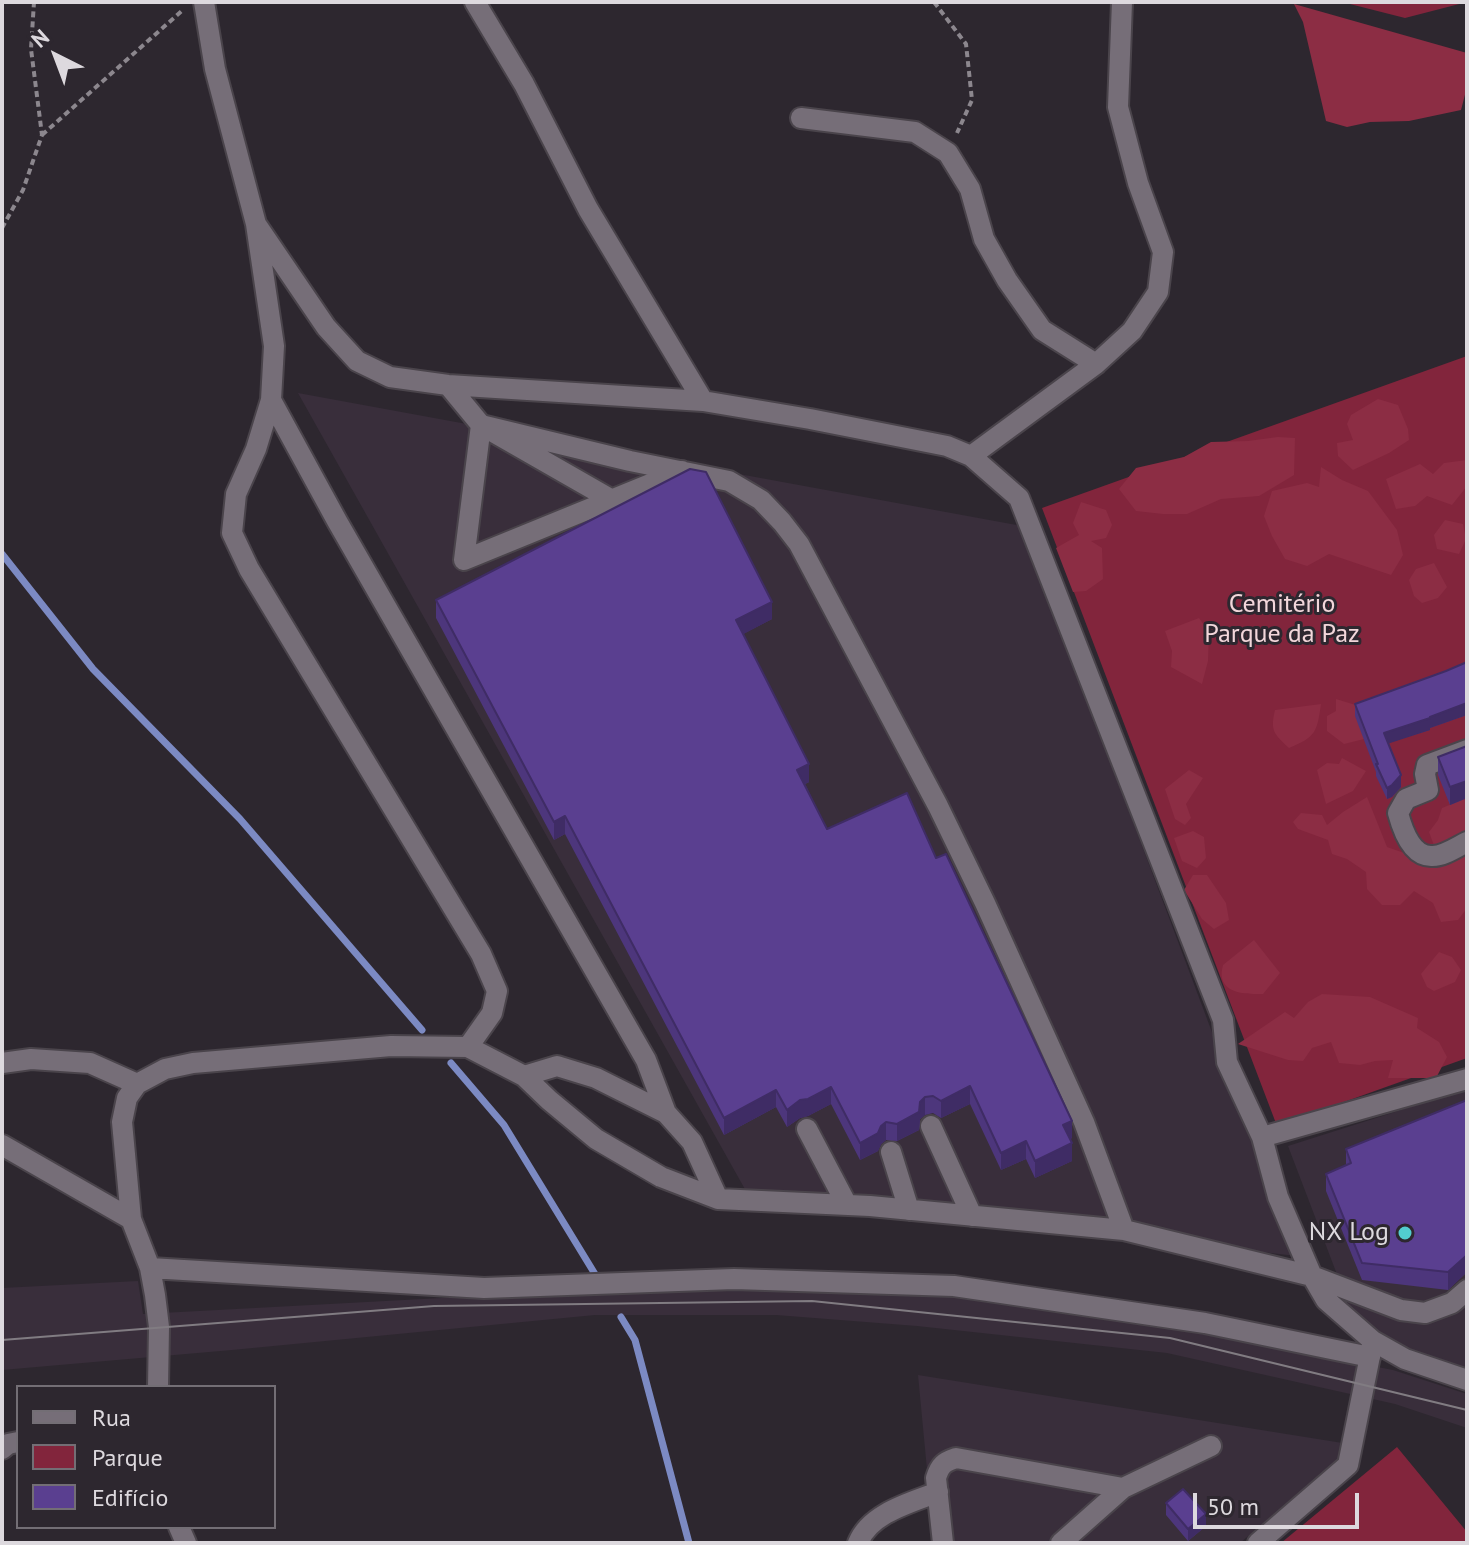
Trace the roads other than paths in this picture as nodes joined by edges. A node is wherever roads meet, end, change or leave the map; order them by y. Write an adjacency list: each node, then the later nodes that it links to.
1 (204, 2): 5 (street)
2 (475, 2): 9 (street)
3 (1122, 2): 6 (street)
4 (801, 118): 6 (street)
5 (256, 224): 7 (street); 8 (street)
6 (1096, 364): 11 (street)
7 (448, 385): 9 (street); 10 (street)
8 (271, 400): 16 (street); 21 (street)
9 (703, 401): 11 (street)
10 (481, 425): 12 (street); 13 (street); 13 (street)
11 (971, 456): 24 (street)
12 (682, 471): 13 (street); 32 (street)
13 (612, 500)
14 (1467, 750): 15 (street)
15 (1467, 842)
16 (468, 1047): 18 (street); 20 (street)
17 (2, 1063): 20 (street)
18 (524, 1076): 21 (street); 27 (street)
19 (1467, 1079): 24 (street)
20 (137, 1084): 31 (street)
21 (666, 1113): 27 (street)
22 (931, 1126): 30 (street)
23 (807, 1129): 28 (street)
24 (1262, 1137): 34 (street)
25 (2, 1145): 31 (street)
26 (891, 1152): 29 (street)
27 (718, 1199): 28 (street)
28 (847, 1205): 29 (street)
29 (909, 1210): 30 (street)
30 (972, 1216): 32 (street)
31 (131, 1219): 33 (street)
32 (1124, 1230): 34 (street)
33 (150, 1268): 36 (street); 37 (street)
34 (1312, 1276): 35 (street); 36 (street)
35 (1467, 1290)
36 (1372, 1349): 38 (street); 45 (street)
37 (158, 1377)
38 (1467, 1380)
39 (1211, 1446): 40 (street)
40 (1123, 1488): 41 (street); 44 (street)
41 (938, 1492): 42 (street); 43 (street)
42 (858, 1543)
43 (943, 1543)
44 (1061, 1543)
45 (1258, 1543)

